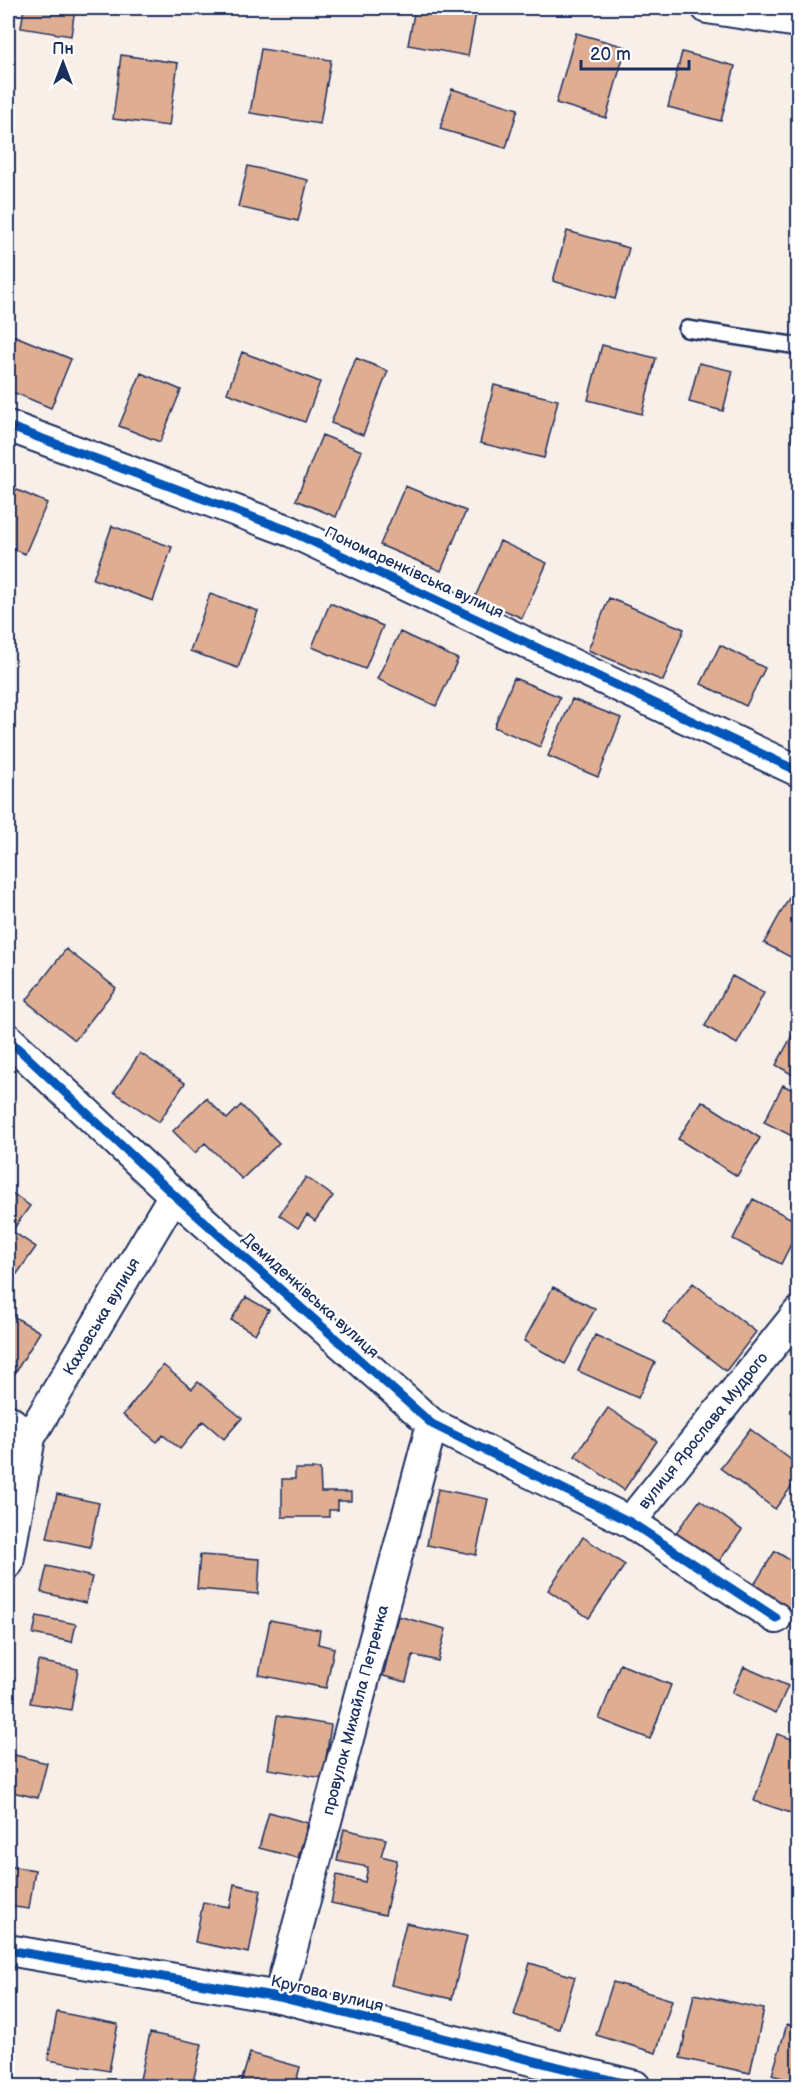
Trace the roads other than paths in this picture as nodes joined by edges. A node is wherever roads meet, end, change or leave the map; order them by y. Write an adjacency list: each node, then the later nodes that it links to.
1 (707, 8): 2 (street)
2 (798, 22)
3 (687, 329): 4 (lane)
4 (798, 346)
5 (8, 426): 6 (street, Пономаренківська вулиця)
6 (798, 771)
7 (8, 1039): 8 (street, Демиденківська вулиця)
8 (174, 1195): 10 (street, Демиденківська вулиця); 11 (street, Каховська вулиця)
9 (798, 1313): 12 (street, вулиця Ярослава Мудрого)
10 (432, 1424): 12 (street, Демиденківська вулиця); 16 (street, провулок Михайла Петренка)
11 (19, 1428): 13 (street, Каховська вулиця)
12 (630, 1522): 14 (street, Демиденківська вулиця)
13 (8, 1563)
14 (776, 1618)
15 (8, 1950): 16 (street, Кругова вулиця)
16 (279, 1997): 17 (street, Кругова вулиця)
17 (635, 2086)

